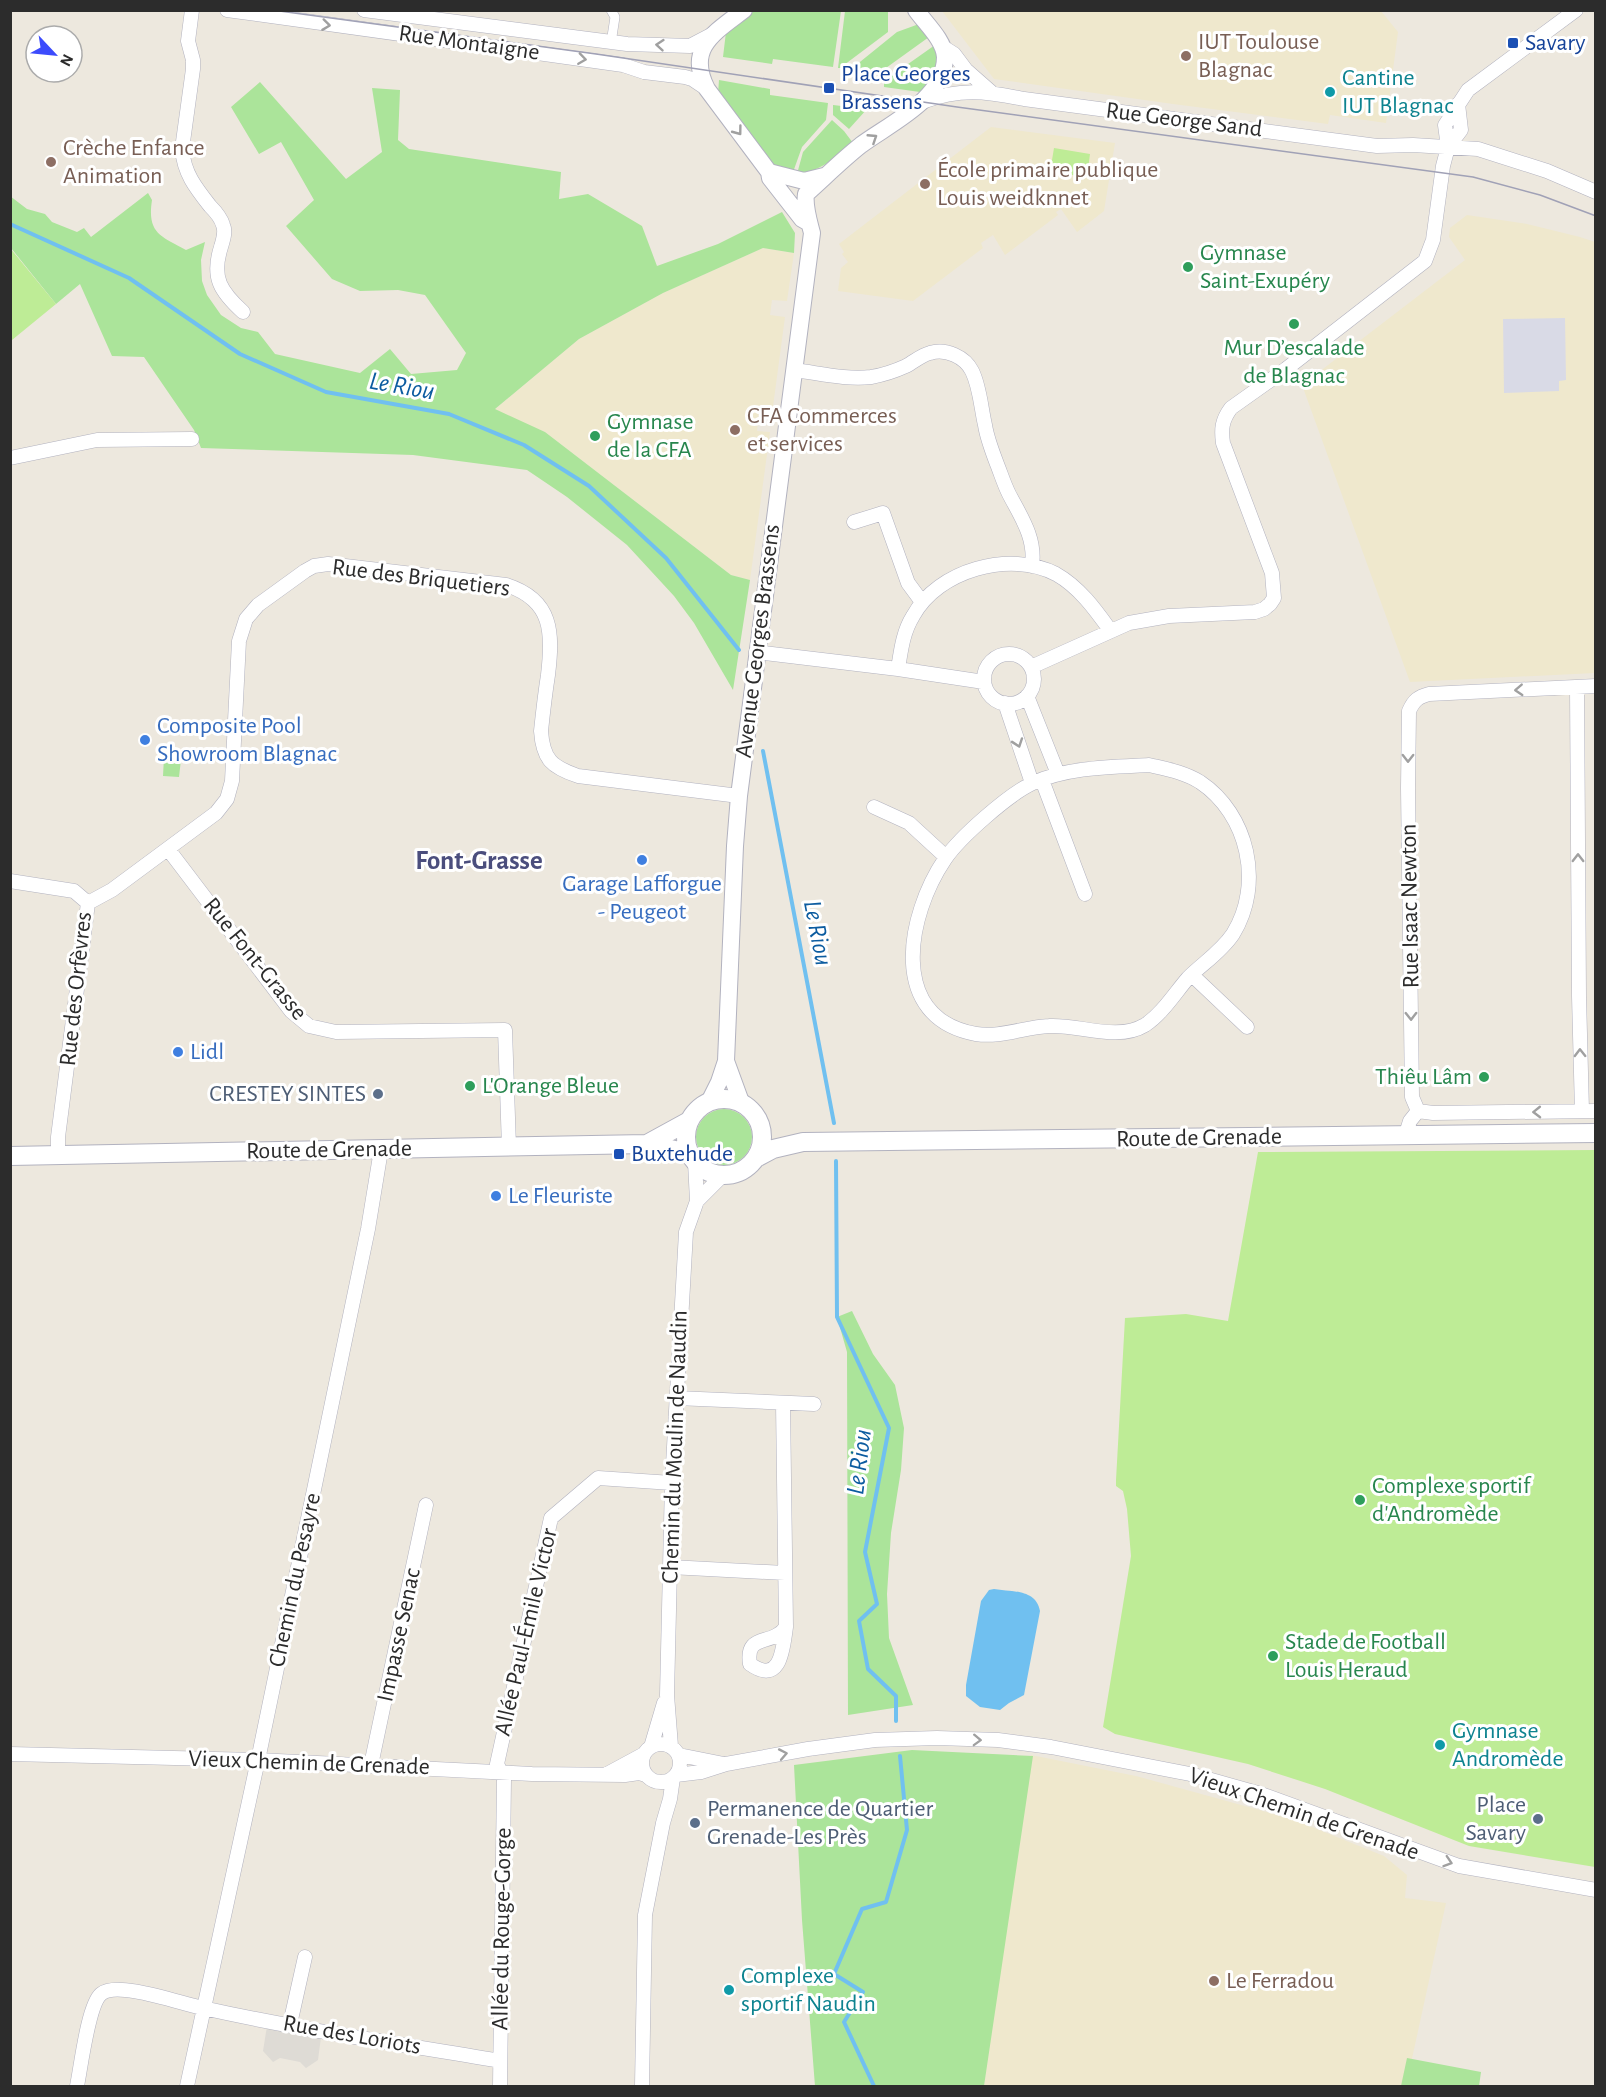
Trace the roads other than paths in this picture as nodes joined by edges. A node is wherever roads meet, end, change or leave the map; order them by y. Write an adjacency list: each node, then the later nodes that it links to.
1 (192, 10): 20 (street)
2 (227, 10): 12 (street, Rue Montaigne, one-way to 12)
3 (364, 10): 8 (street, Rue Montaigne)
4 (611, 10): 10 (street)
5 (744, 10): 9 (street)
6 (916, 10): 11 (street)
7 (1576, 10): 15 (street)
8 (441, 16): 10 (street, Rue Montaigne)
9 (715, 33): 10 (street, Rue Montaigne, one-way to 10); 12 (street)
10 (611, 43)
11 (943, 47): 13 (street); 14 (street)
12 (707, 89): 16 (street, one-way to 16)
13 (990, 92): 14 (street, Rue George Sand); 15 (street, Rue George Sand)
14 (922, 102): 17 (street, one-way to 14)
15 (1448, 147): 18 (street, Rue George Sand); 27 (street)
16 (769, 172): 17 (street); 19 (street)
17 (828, 175): 19 (street)
18 (1596, 192)
19 (807, 219): 21 (street, Avenue Georges Brassens)
20 (243, 312)
21 (794, 370): 25 (street); 28 (street, Avenue Georges Brassens)
22 (192, 439): 23 (street)
23 (10, 459)
24 (854, 522): 26 (street)
25 (1032, 566): 26 (street); 27 (street)
26 (922, 602): 30 (street)
27 (1110, 630): 29 (street)
28 (756, 652): 30 (street); 38 (street, Avenue Georges Brassens)
29 (1031, 667): 31 (street); 34 (street)
30 (898, 669): 31 (street)
31 (984, 682): 35 (street)
32 (1596, 686): 33 (street)
33 (1577, 687): 50 (street, Rue Isaac Newton, one-way to 50); 51 (street, one-way to 33)
34 (1027, 696): 35 (street); 36 (street)
35 (1005, 704): 37 (street, one-way to 37)
36 (1058, 774): 37 (street); 45 (street)
37 (1037, 782): 41 (street); 43 (street)
38 (739, 796): 40 (street, Rue des Briquetiers); 47 (street, Avenue Georges Brassens)
39 (874, 807): 41 (street)
40 (168, 849): 44 (street, Rue des Briquetiers); 58 (street, Rue Font-Grasse)
41 (946, 857): 45 (street)
42 (10, 881): 44 (street, Rue des Orfèvres)
43 (1085, 894)
44 (88, 903): 60 (street, Rue des Orfèvres)
45 (1192, 975): 46 (street)
46 (1247, 1027)
47 (726, 1061): 48 (street, Avenue Georges Brassens); 49 (street, Avenue Georges Brassens)
48 (709, 1102): 49 (main road); 52 (main road)
49 (741, 1102): 53 (main road)
50 (1418, 1111): 51 (street, one-way to 50); 55 (street)
51 (1589, 1111)
52 (689, 1121): 57 (main road); 62 (main road)
53 (760, 1125): 56 (main road); 63 (main road)
54 (1596, 1133): 55 (main road, Route de Grenade)
55 (1405, 1137): 56 (main road, Route de Grenade)
56 (803, 1142): 63 (main road)
57 (647, 1144): 58 (main road, Route de Grenade); 62 (main road)
58 (509, 1147): 59 (main road, Route de Grenade)
59 (381, 1150): 60 (main road, Route de Grenade); 78 (street, Chemin du Pesayre)
60 (58, 1155): 61 (main road, Route de Grenade)
61 (10, 1156)
62 (692, 1158): 64 (main road); 65 (street, Chemin du Moulin de Naudin)
63 (756, 1158): 64 (main road)
64 (723, 1175): 65 (street, Chemin du Moulin de Naudin)
65 (697, 1201): 66 (street, Chemin du Moulin de Naudin)
66 (676, 1398): 67 (street); 69 (street, Chemin du Moulin de Naudin)
67 (783, 1403): 68 (street); 72 (street)
68 (814, 1404)
69 (672, 1483): 71 (street, Chemin du Moulin de Naudin); 81 (street, Allée Paul-Émile Victor)
70 (426, 1505): 80 (street, Impasse Senac)
71 (670, 1567): 72 (street); 74 (street, Chemin du Moulin de Naudin)
72 (785, 1574): 73 (street)
73 (786, 1627)
74 (667, 1695): 75 (street, Chemin du Moulin de Naudin); 76 (street, Chemin du Moulin de Naudin)
75 (647, 1750): 76 (street); 82 (street, Vieux Chemin de Grenade); 84 (street)
76 (675, 1751): 79 (street, Vieux Chemin de Grenade); 83 (street)
77 (10, 1755): 78 (street, Vieux Chemin de Grenade)
78 (258, 1760): 80 (street, Vieux Chemin de Grenade); 88 (street, Chemin du Pesayre)
79 (726, 1764): 83 (street, Vieux Chemin de Grenade); 86 (street, Vieux Chemin de Grenade, one-way to 86)
80 (371, 1765): 81 (street, Vieux Chemin de Grenade)
81 (500, 1772): 82 (street, Vieux Chemin de Grenade); 90 (street, Allée du Rouge-Gorge)
82 (607, 1774): 84 (street, Vieux Chemin de Grenade)
83 (674, 1777): 84 (street); 85 (street)
84 (651, 1778): 85 (street)
85 (663, 1823): 94 (street)
86 (1596, 1890)
87 (305, 1957): 89 (street)
88 (204, 2008): 89 (street, Rue des Loriots); 91 (street); 92 (street, Chemin du Pesayre)
89 (290, 2024): 90 (street, Rue des Loriots)
90 (500, 2061): 93 (street, Allée du Rouge-Gorge)
91 (77, 2086)
92 (187, 2086)
93 (500, 2086)
94 (642, 2086)

